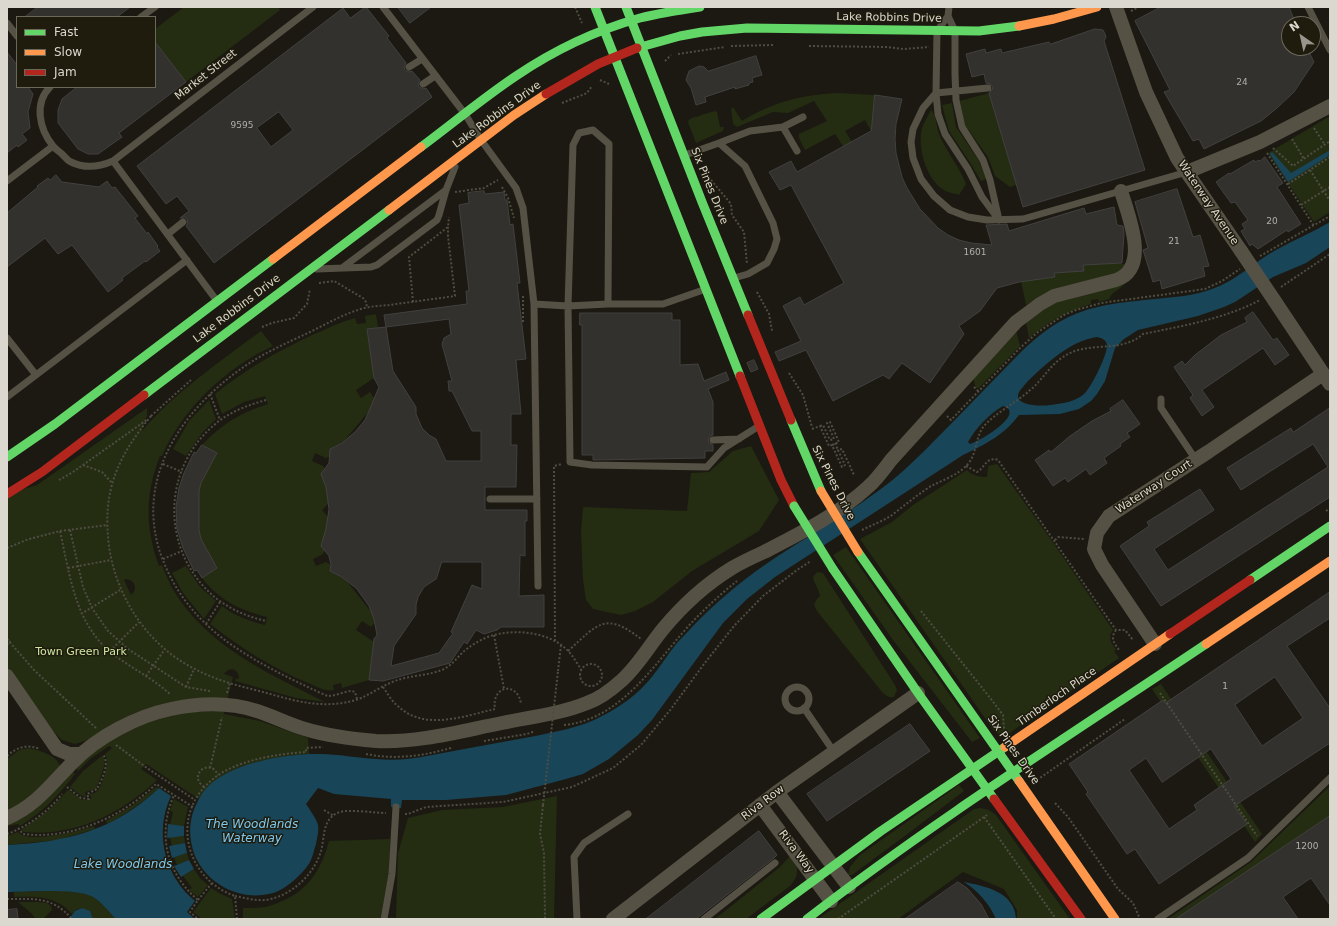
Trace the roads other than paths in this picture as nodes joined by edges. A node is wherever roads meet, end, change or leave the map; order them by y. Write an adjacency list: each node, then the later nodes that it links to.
1 (155, 7): 11 (lane)
2 (313, 7): 40 (lane, Market Street)
3 (383, 7): 22 (lane)
4 (595, 7): 15 (street)
5 (626, 7): 13 (street, Six Pines Drive)
6 (700, 7): 13 (street, Lake Robbins Drive)
7 (949, 7): 12 (lane)
8 (1097, 7): 17 (street, Lake Robbins Drive)
9 (1116, 7): 41 (street, Waterway Avenue)
10 (1308, 7): 20 (lane)
11 (143, 16)
12 (948, 16): 16 (lane); 17 (lane)
13 (631, 21): 15 (street, Lake Robbins Drive); 19 (street, Six Pines Drive)
14 (7, 24): 18 (lane)
15 (604, 31): 21 (street); 31 (street, Lake Robbins Drive)
16 (936, 31): 17 (street, Lake Robbins Drive); 19 (street, Lake Robbins Drive); 29 (lane)
17 (955, 31): 28 (lane)
18 (16, 35)
19 (640, 47): 21 (street, Lake Robbins Drive); 38 (street, Six Pines Drive)
20 (1330, 50)
21 (615, 57): 34 (street, Lake Robbins Drive); 52 (street)
22 (422, 59): 23 (lane); 24 (lane)
23 (409, 67)
24 (436, 76): 25 (lane); 31 (lane)
25 (423, 84)
26 (49, 88): 36 (lane, Market Street)
27 (988, 88): 28 (lane)
28 (956, 91): 29 (lane); 45 (lane)
29 (936, 93): 45 (lane); 45 (lane)
30 (1330, 106): 41 (street)
31 (465, 114): 34 (lane); 53 (street, Lake Robbins Drive)
32 (802, 117): 33 (lane)
33 (783, 127): 35 (lane); 37 (lane)
34 (481, 140): 39 (street, Lake Robbins Drive); 54 (lane)
35 (719, 143): 38 (lane); 51 (lane)
36 (53, 146): 40 (lane, Market Street); 42 (lane)
37 (797, 151)
38 (683, 155): 51 (street, Six Pines Drive)
39 (459, 157): 43 (lane); 50 (street, Lake Robbins Drive)
40 (112, 161): 47 (lane)
41 (1187, 172): 44 (lane); 59 (street, Waterway Avenue, bridge)
42 (7, 181)
43 (446, 190): 49 (lane); 49 (lane)
44 (1121, 191): 45 (lane); 79 (street)
45 (999, 220)
46 (183, 222): 47 (lane)
47 (168, 234): 48 (lane)
48 (187, 260): 53 (lane); 58 (lane)
49 (342, 268): 50 (lane)
50 (309, 270): 67 (street, Lake Robbins Drive)
51 (730, 279): 78 (street, Six Pines Drive, bridge)
52 (709, 288): 55 (lane); 62 (street)
53 (218, 301): 65 (street, Lake Robbins Drive)
54 (534, 304): 56 (lane); 68 (lane)
55 (608, 304): 56 (lane); 56 (lane)
56 (568, 306): 63 (lane)
57 (7, 338): 58 (lane)
58 (36, 375): 60 (lane)
59 (1327, 379): 66 (street, Waterway Court)
60 (7, 397)
61 (1161, 399): 66 (lane)
62 (760, 426): 63 (lane); 75 (street, bridge)
63 (739, 439): 64 (lane)
64 (713, 440)
65 (7, 457)
66 (1196, 460): 73 (street, Waterway Court)
67 (7, 494)
68 (537, 498): 69 (lane); 72 (lane)
69 (490, 499)
70 (1330, 526): 73 (street, Timberloch Place)
71 (1330, 561): 81 (street)
72 (538, 586)
73 (1155, 644): 78 (street, Timberloch Place)
74 (7, 676): 79 (street)
75 (918, 693): 77 (street, Riva Row); 80 (street)
76 (804, 708): 77 (lane)
77 (834, 752): 84 (street, Riva Row)
78 (999, 752): 80 (street, Timberloch Place); 81 (street, Six Pines Drive)
79 (81, 754): 88 (street)
80 (974, 769): 83 (street); 90 (street, Timberloch Place)
81 (1014, 773): 83 (street); 101 (street, Six Pines Drive)
82 (1330, 778): 102 (lane)
83 (988, 790): 92 (street); 100 (street)
84 (777, 792): 85 (street, Riva Row); 90 (street, Riva Way)
85 (760, 805): 91 (street, Riva Way); 96 (street, Riva Row)
86 (396, 807): 94 (lane)
87 (628, 814): 95 (lane)
88 (12, 821)
89 (775, 863): 97 (lane)
90 (833, 866): 91 (street, Timberloch Place); 92 (street, Riva Way)
91 (816, 878): 93 (street, Riva Way); 98 (street, Timberloch Place)
92 (849, 887): 93 (street)
93 (831, 901): 99 (street)
94 (384, 919)
95 (576, 919)
96 (613, 919)
97 (704, 919)
98 (761, 919)
99 (806, 919)
100 (1081, 919)
101 (1115, 919)
102 (1158, 919)

